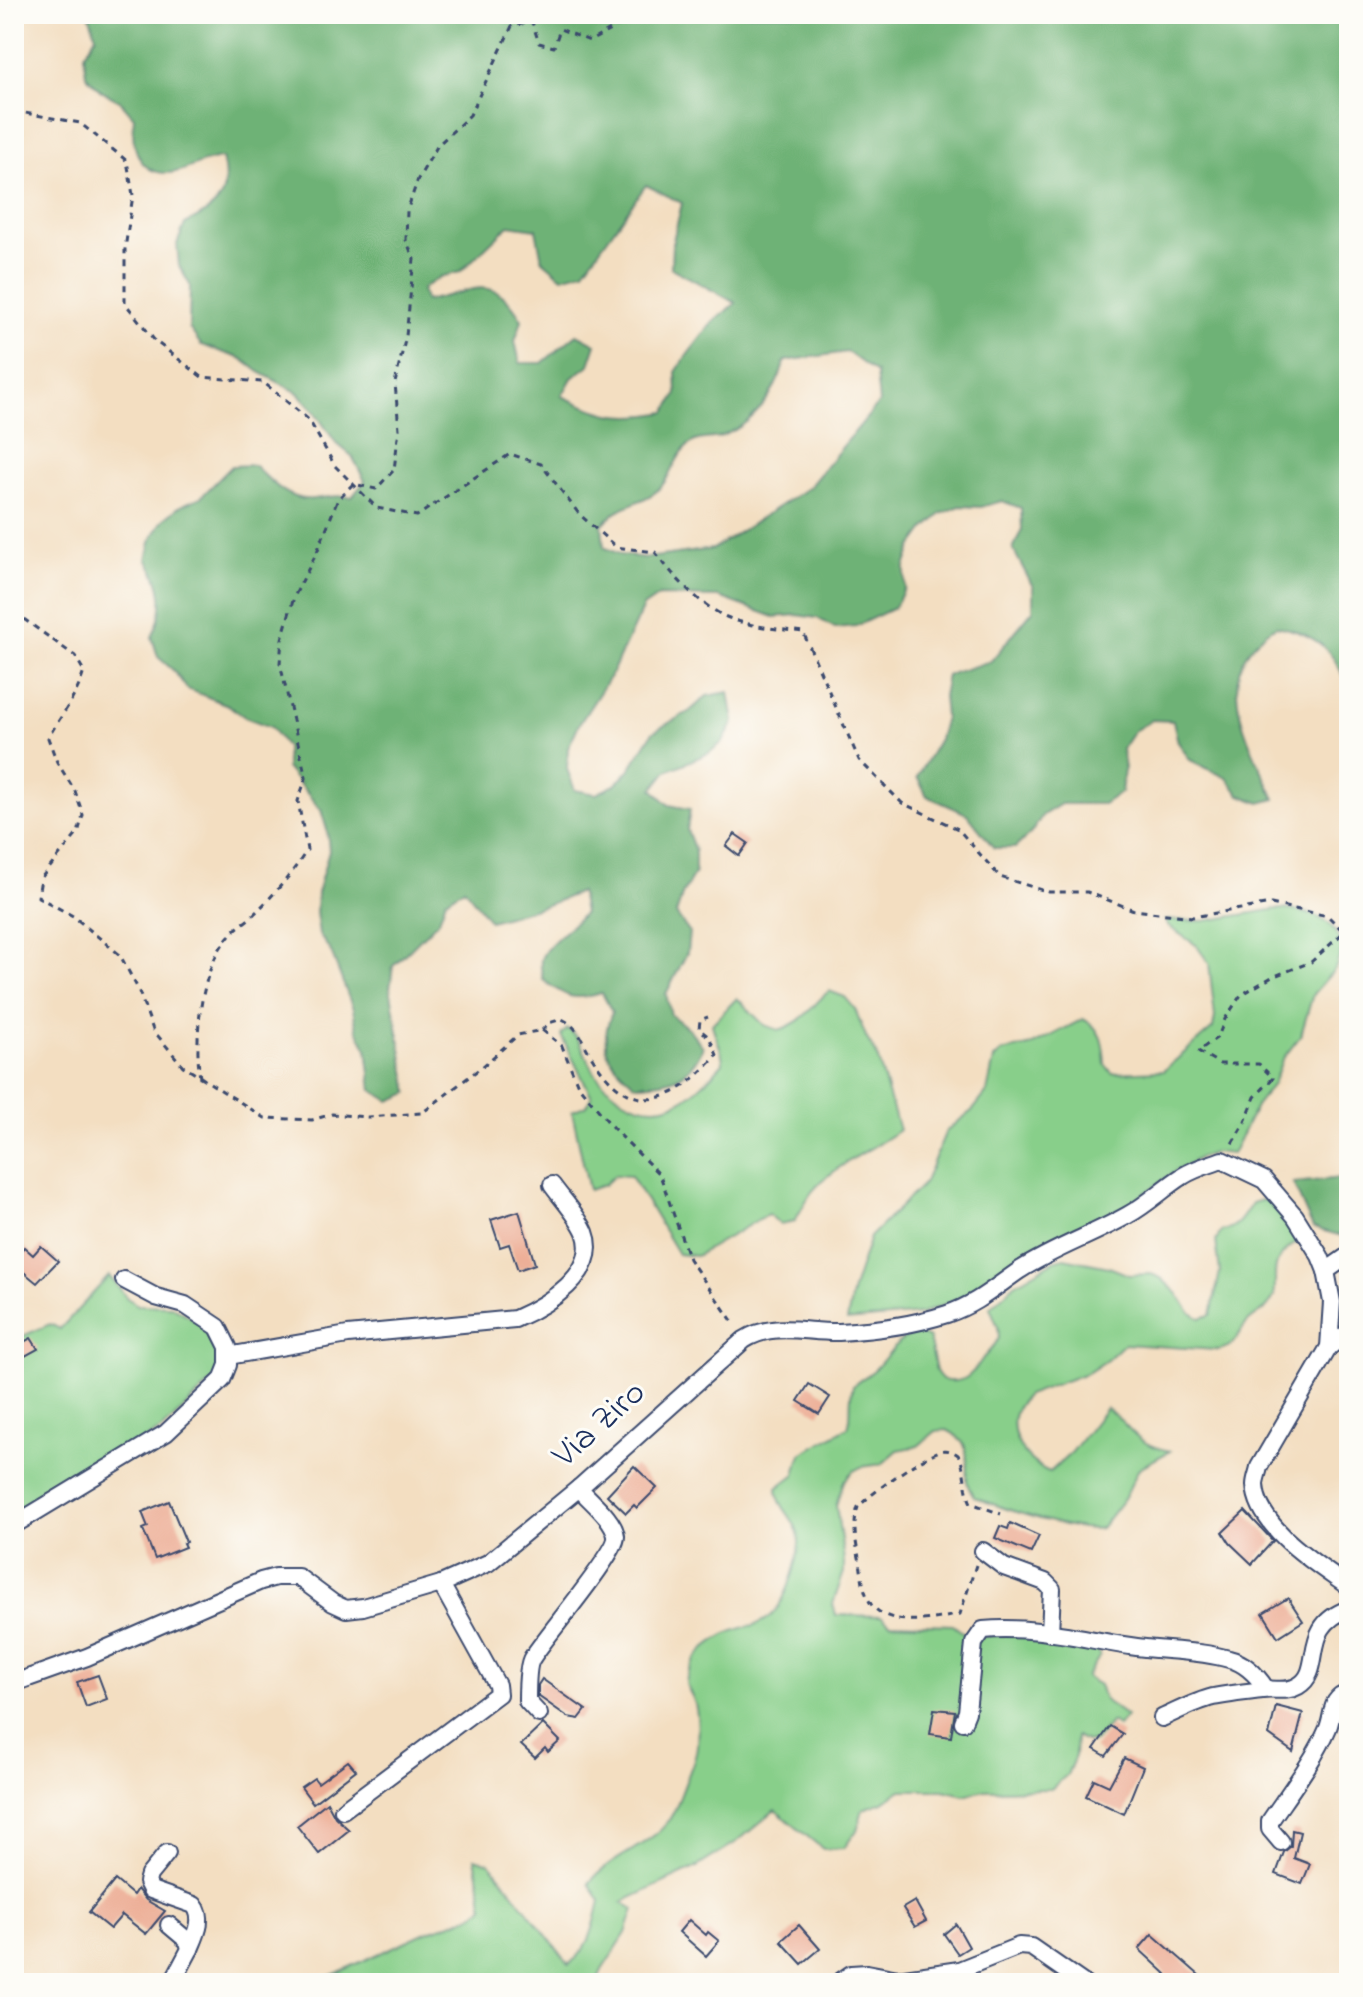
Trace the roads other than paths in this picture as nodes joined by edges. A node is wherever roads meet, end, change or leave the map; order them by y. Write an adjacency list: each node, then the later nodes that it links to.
1 (552, 1185): 7 (street)
2 (1349, 1255): 3 (street)
3 (1326, 1271): 6 (street); 8 (street, Via Ziro)
4 (124, 1280): 7 (street)
5 (1349, 1332): 6 (street)
6 (1329, 1347): 12 (street)
7 (228, 1356): 9 (street)
8 (579, 1488): 11 (street, Via Ziro); 18 (street)
9 (14, 1525)
10 (983, 1551): 14 (street)
11 (441, 1584): 15 (street, Via Ziro); 21 (street)
12 (1349, 1587)
13 (1348, 1607): 16 (street)
14 (1050, 1633): 16 (street); 20 (street)
15 (14, 1683)
16 (1266, 1689): 19 (street)
17 (1349, 1693): 22 (street)
18 (539, 1714)
19 (1162, 1718)
20 (963, 1722)
21 (343, 1810)
22 (1281, 1842)
23 (167, 1853): 25 (street)
24 (169, 1925): 25 (street)
25 (190, 1949): 26 (street)
26 (172, 1983)
27 (838, 1983): 28 (street)
28 (1083, 1983)

